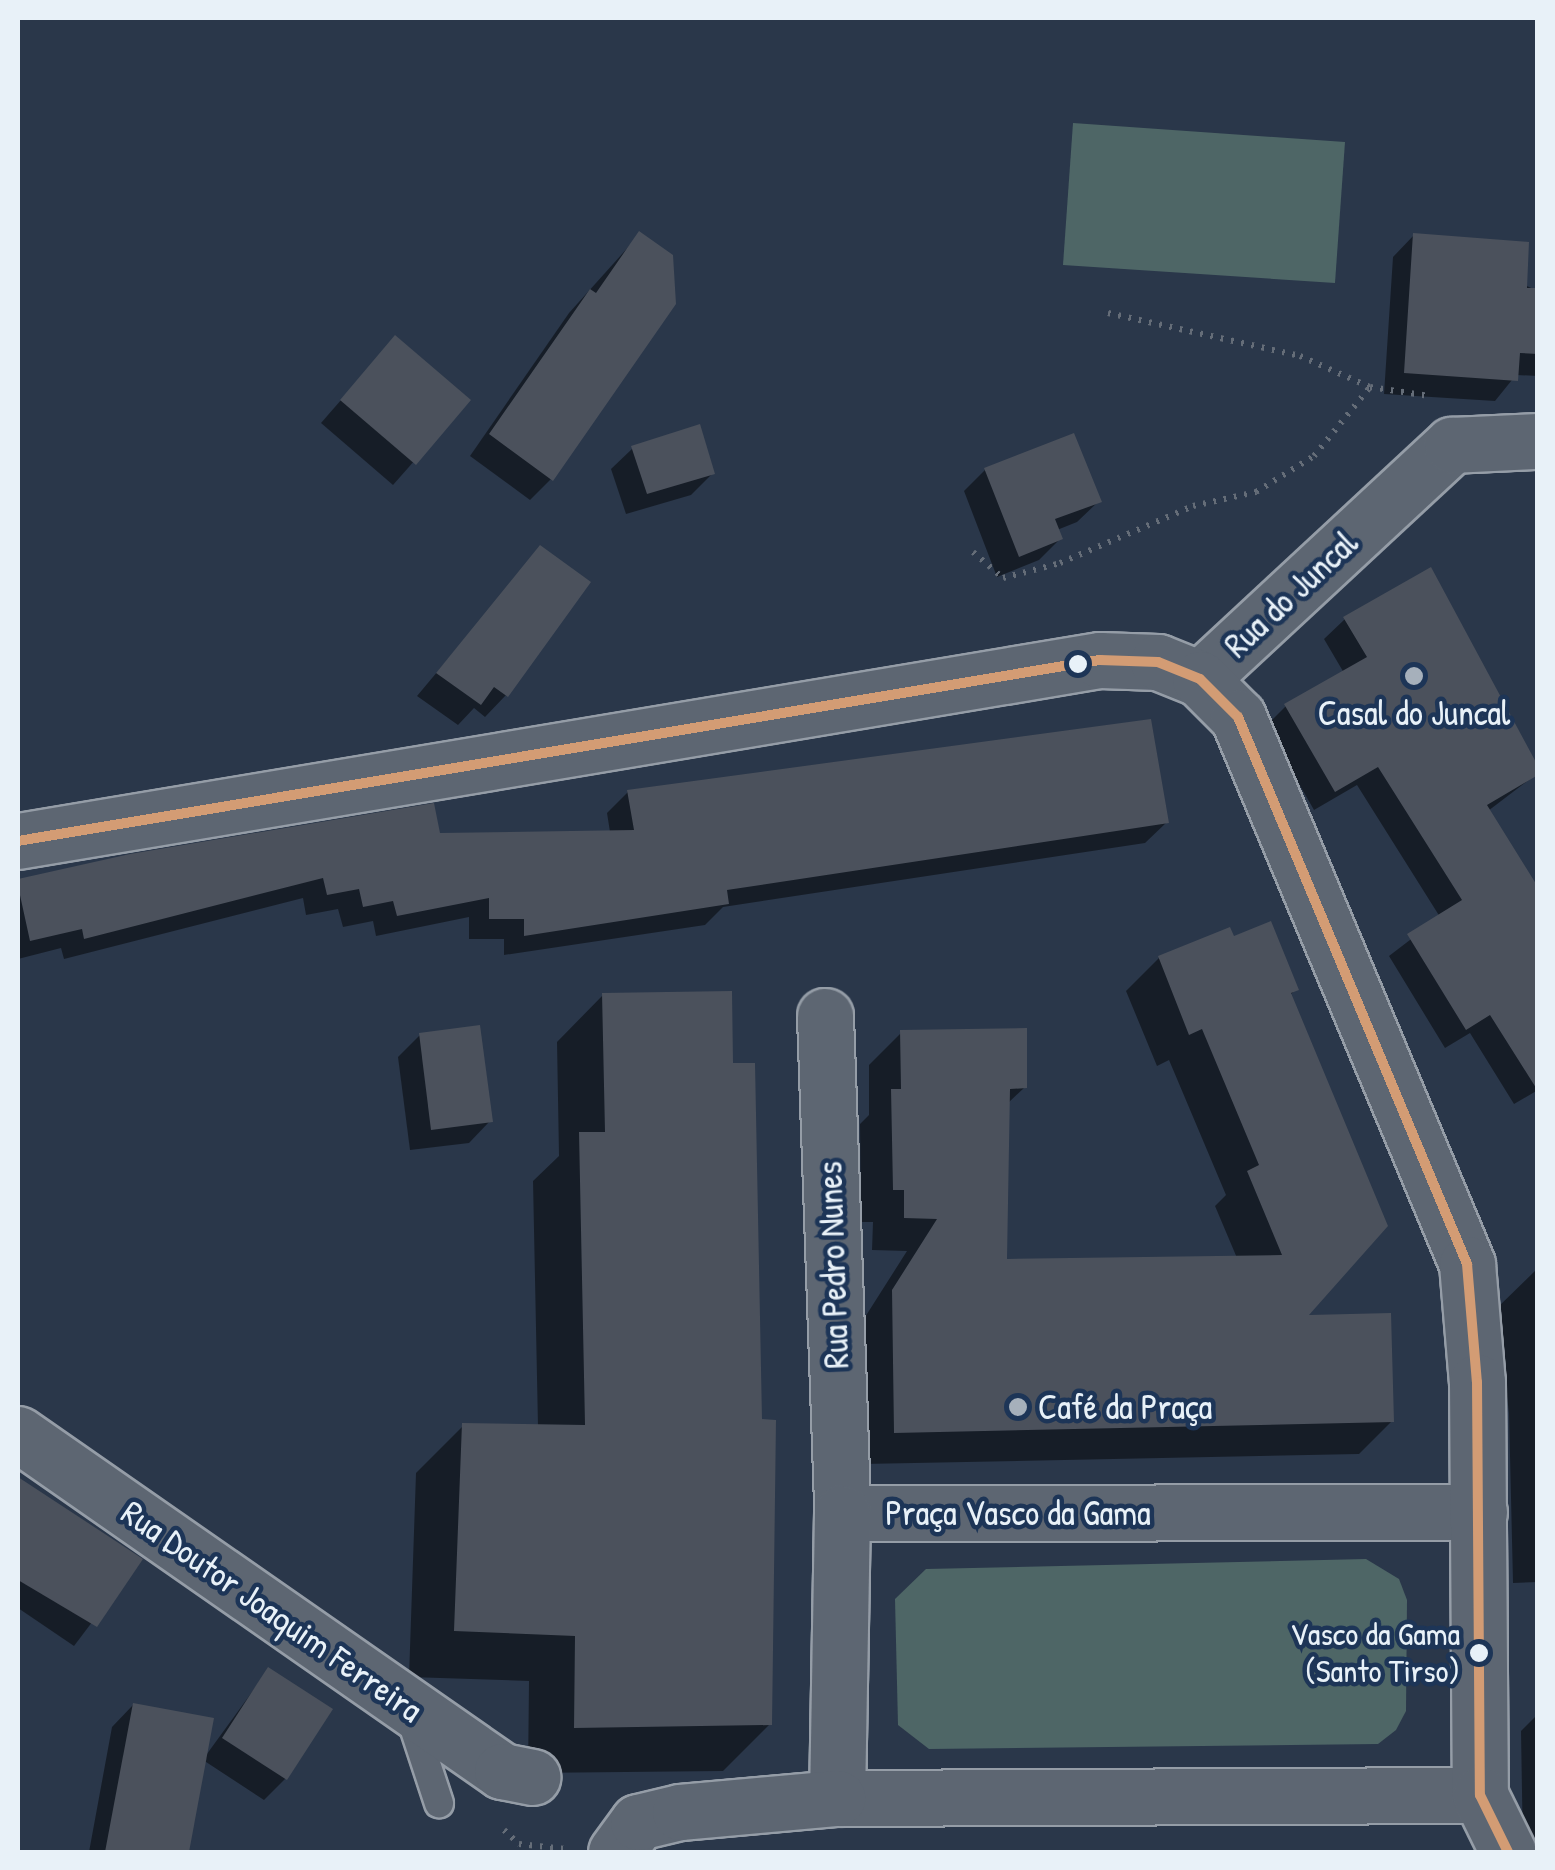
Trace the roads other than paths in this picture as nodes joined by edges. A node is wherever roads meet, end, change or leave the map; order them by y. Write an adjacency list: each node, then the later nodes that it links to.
1 (1538, 441): 2 (street, Rua do Juncal)
2 (1200, 679): 3 (street, Rua do Juncal); 6 (street)
3 (18, 841)
4 (826, 1016): 7 (street, Rua Pedro Nunes)
5 (18, 1434): 8 (street, Rua Doutor Joaquim Ferreira)
6 (1480, 1512): 7 (street, Praça Vasco da Gama); 10 (street)
7 (842, 1514): 11 (street, Praça Vasco da Gama)
8 (407, 1704): 9 (street, Rua Doutor Joaquim Ferreira); 12 (lane)
9 (532, 1776)
10 (1480, 1795): 11 (street); 14 (street)
11 (837, 1798): 13 (street)
12 (438, 1803)
13 (616, 1852)
14 (1508, 1852)

